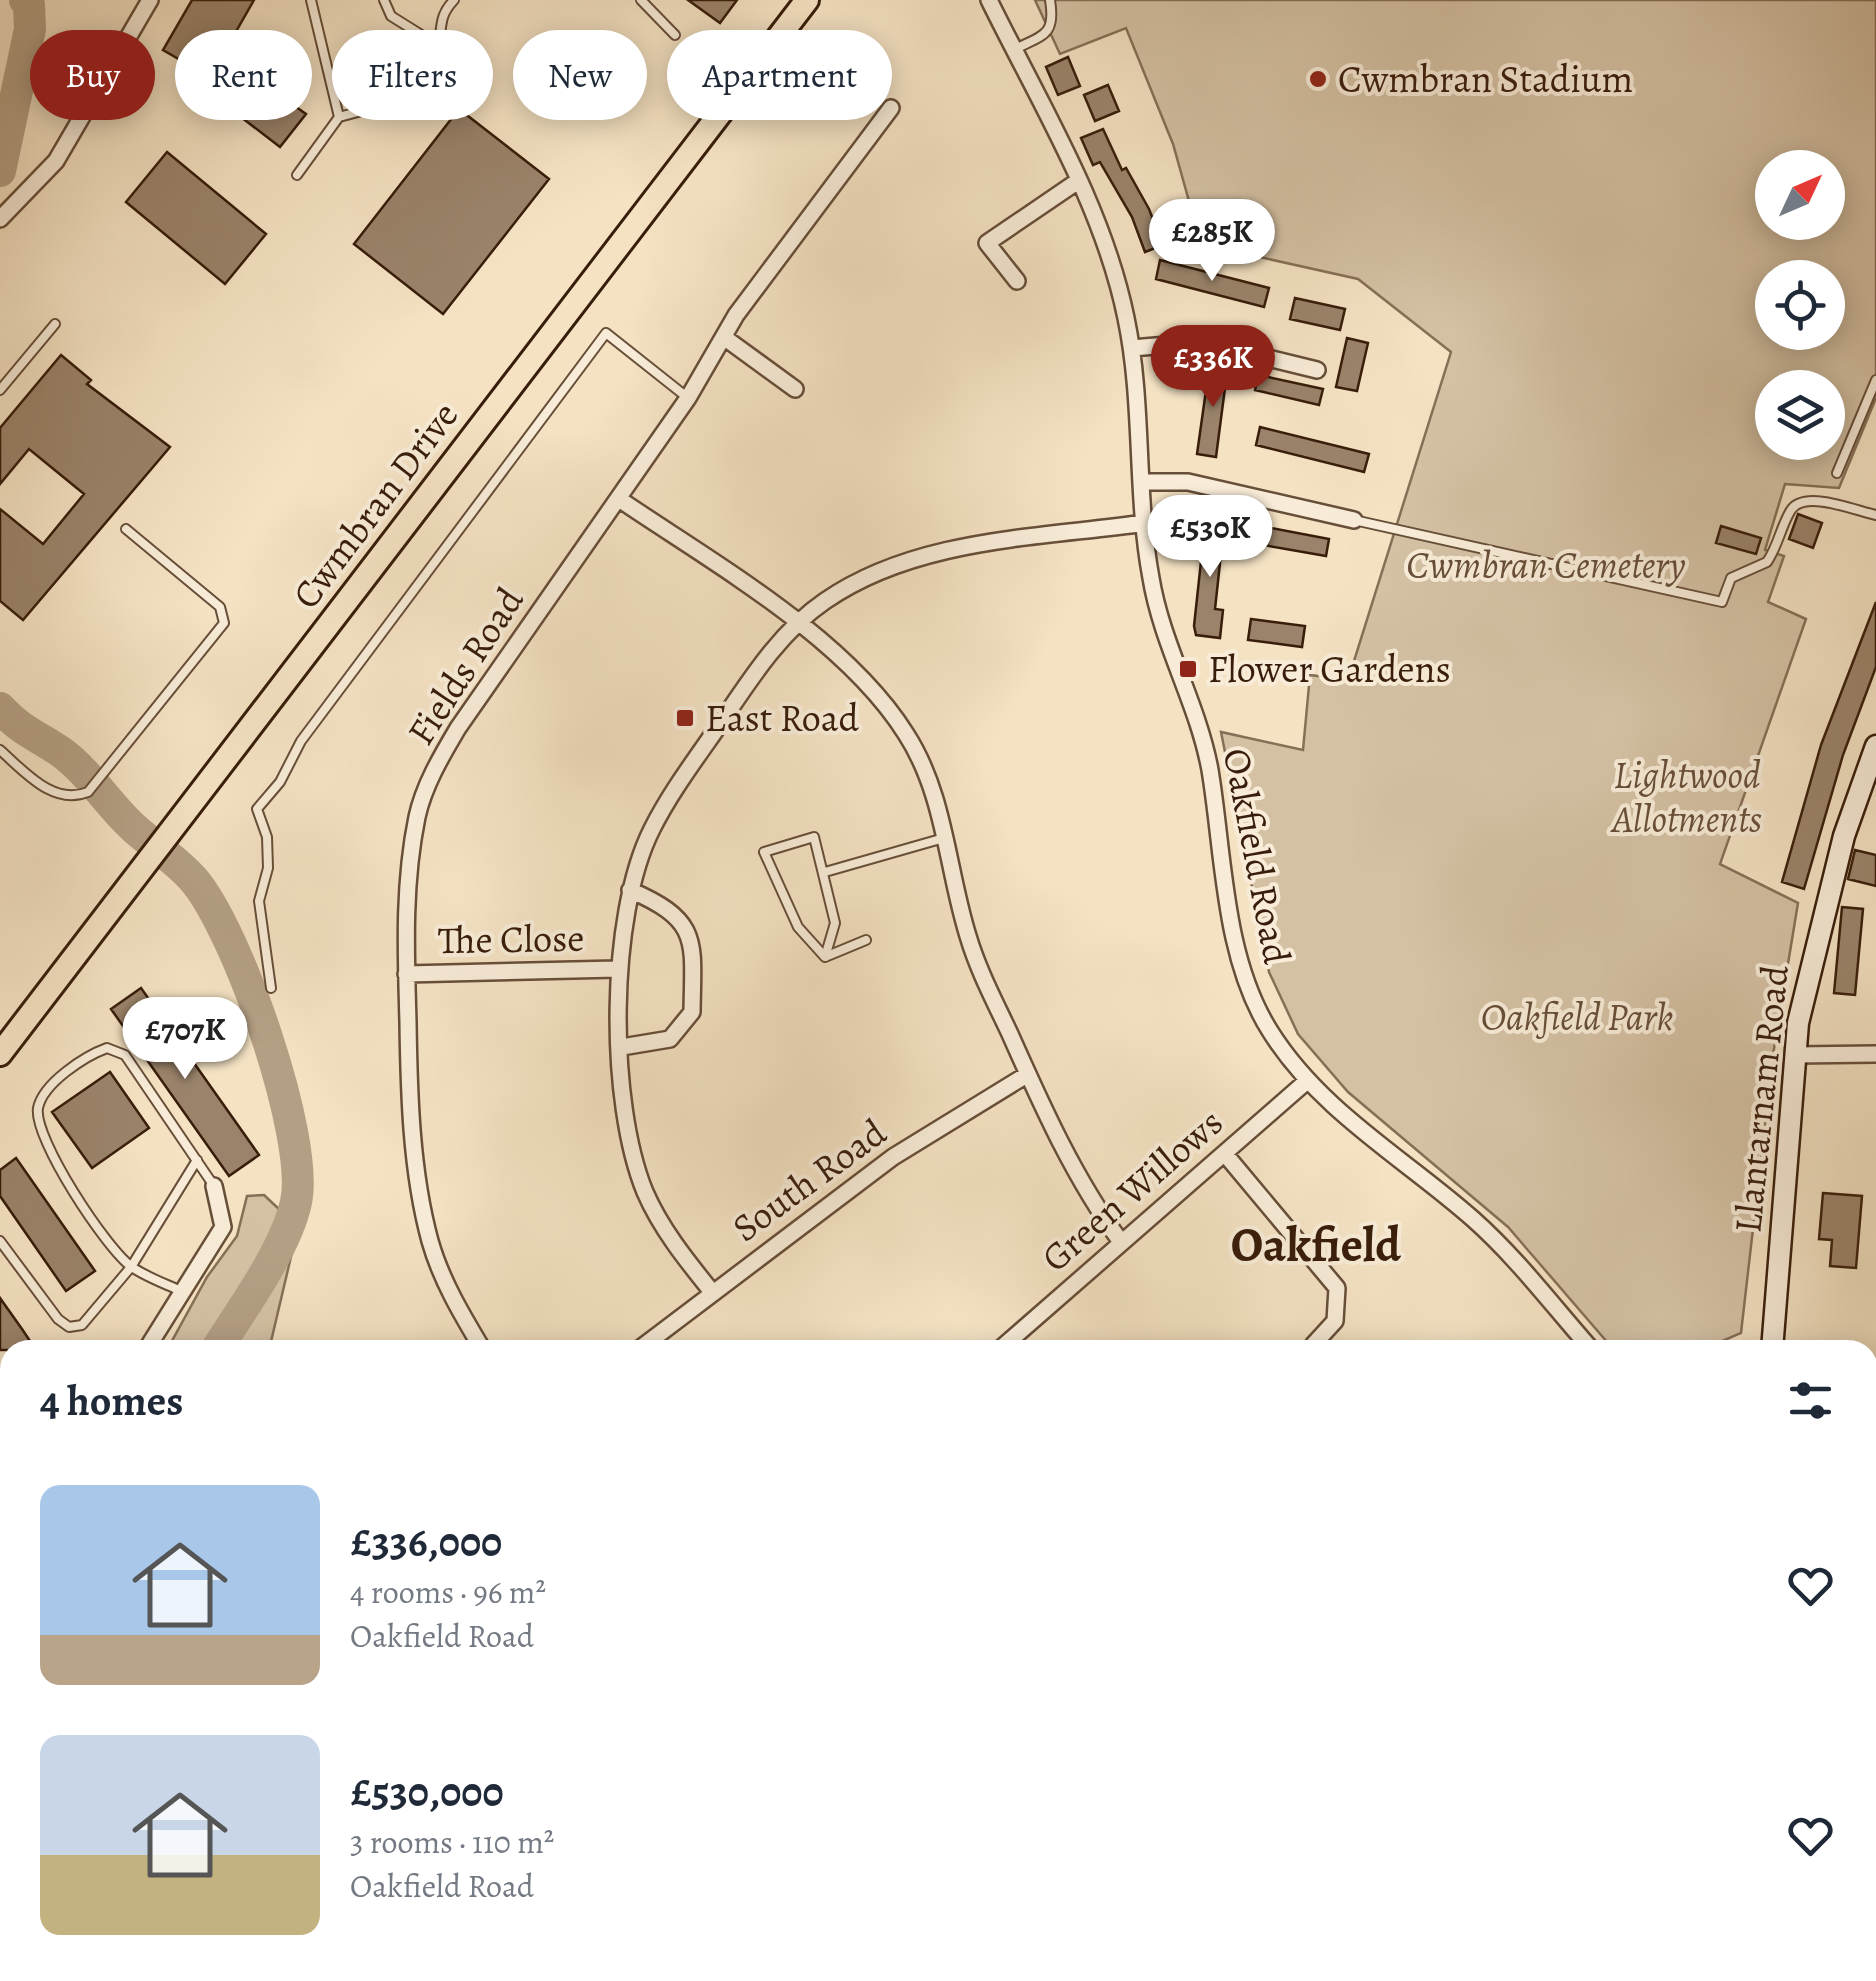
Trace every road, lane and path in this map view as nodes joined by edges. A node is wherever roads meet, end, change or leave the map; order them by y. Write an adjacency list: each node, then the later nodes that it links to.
1 (150, 0): 18 (street)
2 (311, 0): 13 (lane)
3 (384, 0): 9 (lane)
4 (454, 0): 10 (lane)
5 (642, 0): 11 (lane)
6 (807, 0): 47 (main road, Cwmbran Drive)
7 (989, 0): 12 (street, Oakfield Road)
8 (1050, 0): 12 (lane)
9 (413, 30)
10 (439, 30)
11 (670, 30)
12 (1014, 50): 17 (street, Oakfield Road)
13 (332, 88)
14 (337, 120): 16 (lane)
15 (882, 120): 21 (street, Fields Road)
16 (297, 175)
17 (1078, 180): 19 (street); 22 (street, Oakfield Road)
18 (0, 219)
19 (1016, 281)
20 (56, 324): 26 (lane)
21 (725, 338): 25 (street); 27 (street, Fields Road)
22 (1132, 348): 23 (street); 29 (street, Oakfield Road)
23 (1318, 370)
24 (1876, 380): 28 (lane)
25 (795, 388)
26 (0, 390)
27 (688, 398): 30 (street, Fields Road); 45 (lane)
28 (1836, 473)
29 (1143, 482): 32 (street); 33 (street, Oakfield Road)
30 (619, 499): 35 (street); 44 (street, Fields Road)
31 (1876, 516): 32 (lane)
32 (1354, 520)
33 (1145, 522): 35 (street); 51 (street, Oakfield Road)
34 (126, 528): 37 (lane)
35 (799, 622): 38 (street); 40 (street)
36 (1876, 746): 49 (street, Llantarnam Road)
37 (0, 750)
38 (944, 838): 39 (lane); 50 (street)
39 (824, 872): 42 (lane); 42 (lane)
40 (630, 890): 43 (street); 46 (street)
41 (866, 940): 42 (lane)
42 (825, 957)
43 (618, 969): 44 (street, The Close); 46 (street)
44 (406, 974): 61 (street, Fields Road)
45 (271, 988)
46 (622, 1047): 59 (street)
47 (0, 1054)
48 (1876, 1054): 49 (street)
49 (1794, 1055): 66 (street, Llantarnam Road)
50 (1028, 1074): 56 (street); 59 (street, South Road)
51 (1308, 1080): 52 (street, Green Willows); 65 (street, Oakfield Road)
52 (1225, 1154): 56 (street, Green Willows); 64 (street)
53 (197, 1160): 54 (lane); 57 (lane); 57 (lane)
54 (214, 1186): 58 (street)
55 (0, 1241): 57 (lane)
56 (1121, 1242): 63 (street, Green Willows)
57 (131, 1267): 58 (lane)
58 (182, 1291): 60 (street)
59 (712, 1292): 62 (street, South Road)
60 (152, 1340)
61 (477, 1340)
62 (651, 1340)
63 (1010, 1340)
64 (1319, 1340)
65 (1583, 1340)
66 (1773, 1340)

